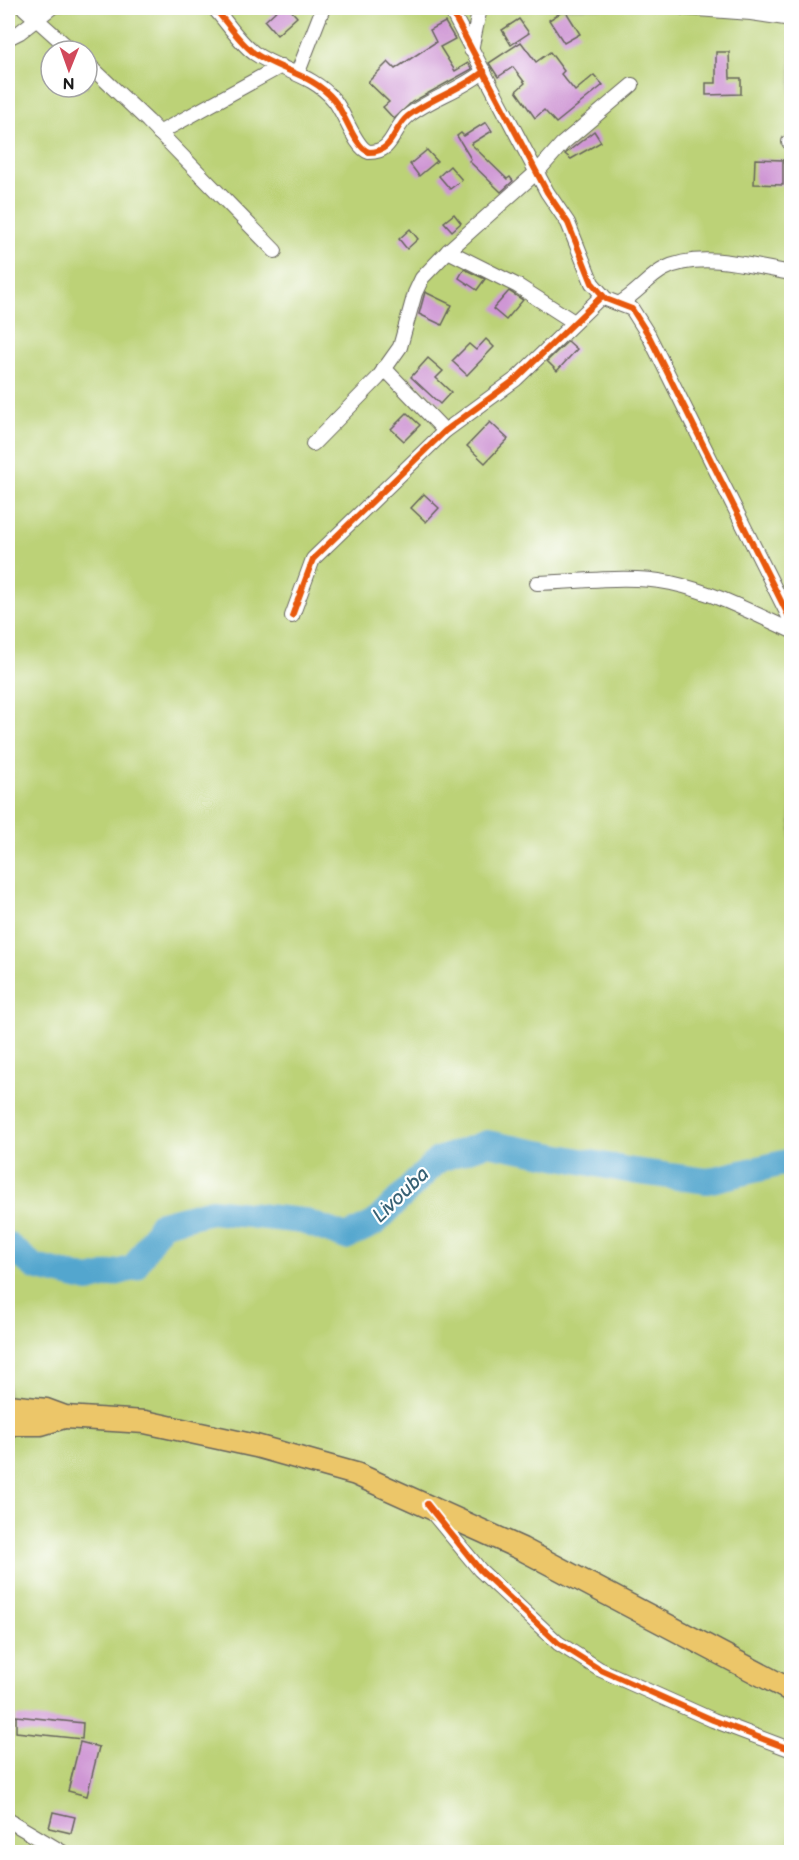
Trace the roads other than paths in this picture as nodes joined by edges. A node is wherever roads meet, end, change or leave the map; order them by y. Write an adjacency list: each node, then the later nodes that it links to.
1 (24, 8): 9 (street)
2 (51, 8): 9 (street)
3 (214, 8): 13 (street)
4 (323, 8): 15 (street)
5 (450, 8): 12 (street)
6 (480, 8): 12 (street)
7 (684, 8): 8 (street)
8 (792, 19)
9 (36, 20): 10 (street); 11 (street)
10 (8, 38)
11 (58, 39)
12 (471, 50): 14 (street)
13 (281, 66): 15 (street); 18 (street)
14 (484, 71): 15 (street); 19 (street)
15 (298, 72)
16 (99, 75): 18 (street)
17 (632, 85): 19 (street)
18 (159, 133): 20 (street)
19 (538, 171): 21 (street); 23 (street)
20 (275, 250)
21 (448, 251): 25 (street); 26 (street)
22 (792, 273): 24 (street)
23 (602, 296): 24 (street); 25 (street)
24 (620, 303): 31 (street)
25 (574, 322): 27 (street)
26 (384, 368): 27 (street); 28 (street)
27 (445, 431): 30 (street)
28 (313, 444)
29 (537, 583): 32 (street)
30 (292, 616)
31 (792, 623)
32 (792, 631)
33 (8, 1406): 34 (highway)
34 (65, 1417): 35 (highway); 36 (highway)
35 (13, 1427)
36 (426, 1504): 37 (highway); 38 (street)
37 (792, 1691)
38 (792, 1750)
39 (8, 1820): 40 (street)
40 (62, 1852)

